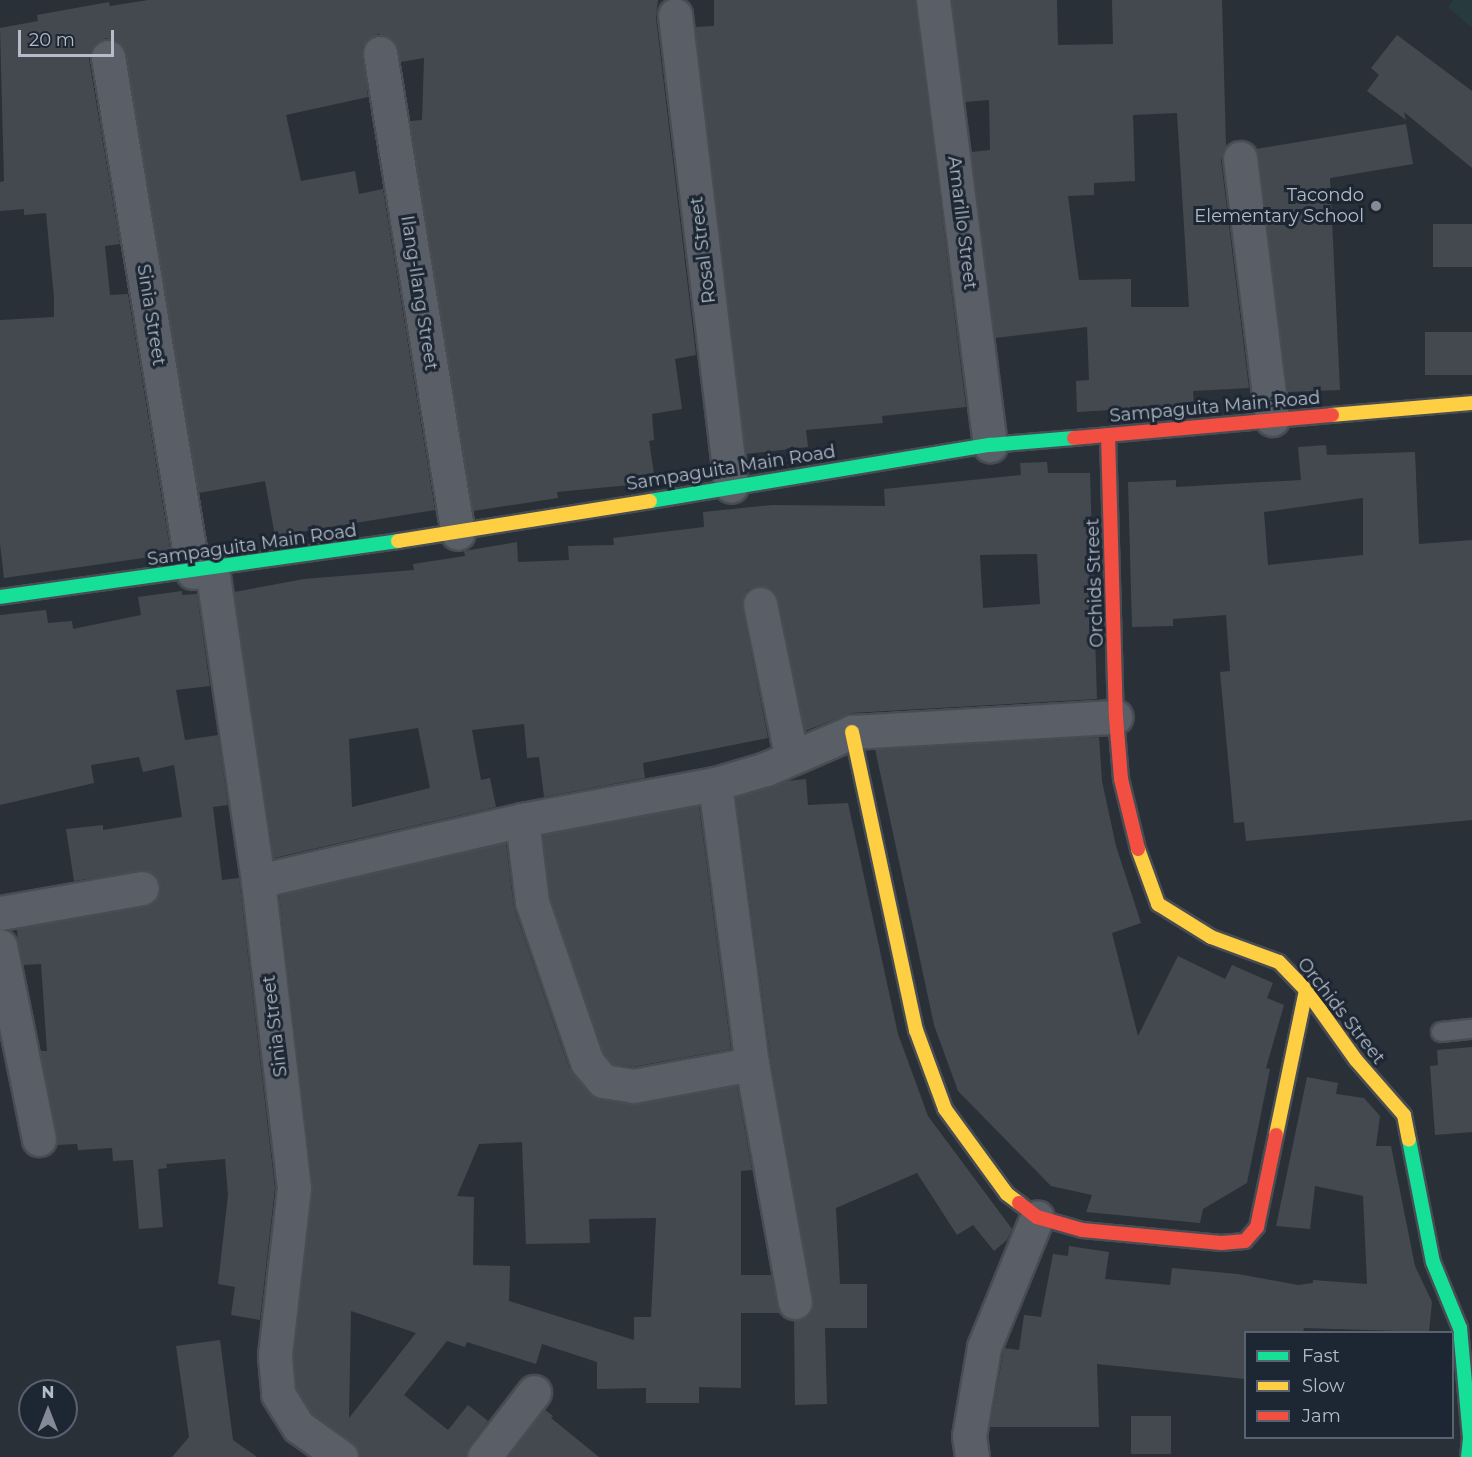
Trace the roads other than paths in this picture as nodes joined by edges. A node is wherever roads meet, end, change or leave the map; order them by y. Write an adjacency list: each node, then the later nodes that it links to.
1 (933, 0): 9 (street, Amarillo Street)
2 (675, 15): 10 (street, Rosal Street)
3 (380, 53): 11 (street, Ilang-Ilang Street)
4 (108, 57): 12 (street, Sinia Street)
5 (1240, 158): 7 (street)
6 (1472, 403): 7 (street, Sampaguita Main Road)
7 (1272, 419): 8 (street, Sampaguita Main Road)
8 (1108, 435): 9 (street, Sampaguita Main Road); 15 (street, Orchids Street)
9 (990, 445): 10 (street, Sampaguita Main Road)
10 (731, 486): 11 (street, Sampaguita Main Road)
11 (458, 533): 12 (street, Sampaguita Main Road)
12 (203, 571): 13 (street, Sampaguita Main Road); 20 (street, Sinia Street)
13 (0, 597)
14 (760, 603): 17 (street)
15 (1116, 717): 16 (street); 24 (street, Orchids Street)
16 (852, 732): 17 (street); 29 (street)
17 (790, 755): 18 (street)
18 (715, 784): 19 (street); 27 (street)
19 (522, 820): 20 (street); 27 (street)
20 (258, 881): 33 (street, Sinia Street)
21 (142, 888): 22 (street)
22 (0, 913)
23 (0, 946): 28 (street)
24 (1306, 990): 29 (street); 31 (street, Orchids Street)
25 (1472, 1029): 26 (lane)
26 (1441, 1032)
27 (752, 1064): 30 (street)
28 (39, 1139)
29 (1037, 1217): 35 (street)
30 (795, 1302)
31 (1466, 1329): 36 (street, Orchids Street)
32 (534, 1392): 34 (street)
33 (342, 1457)
34 (484, 1457)
35 (972, 1457)
36 (1468, 1457)

